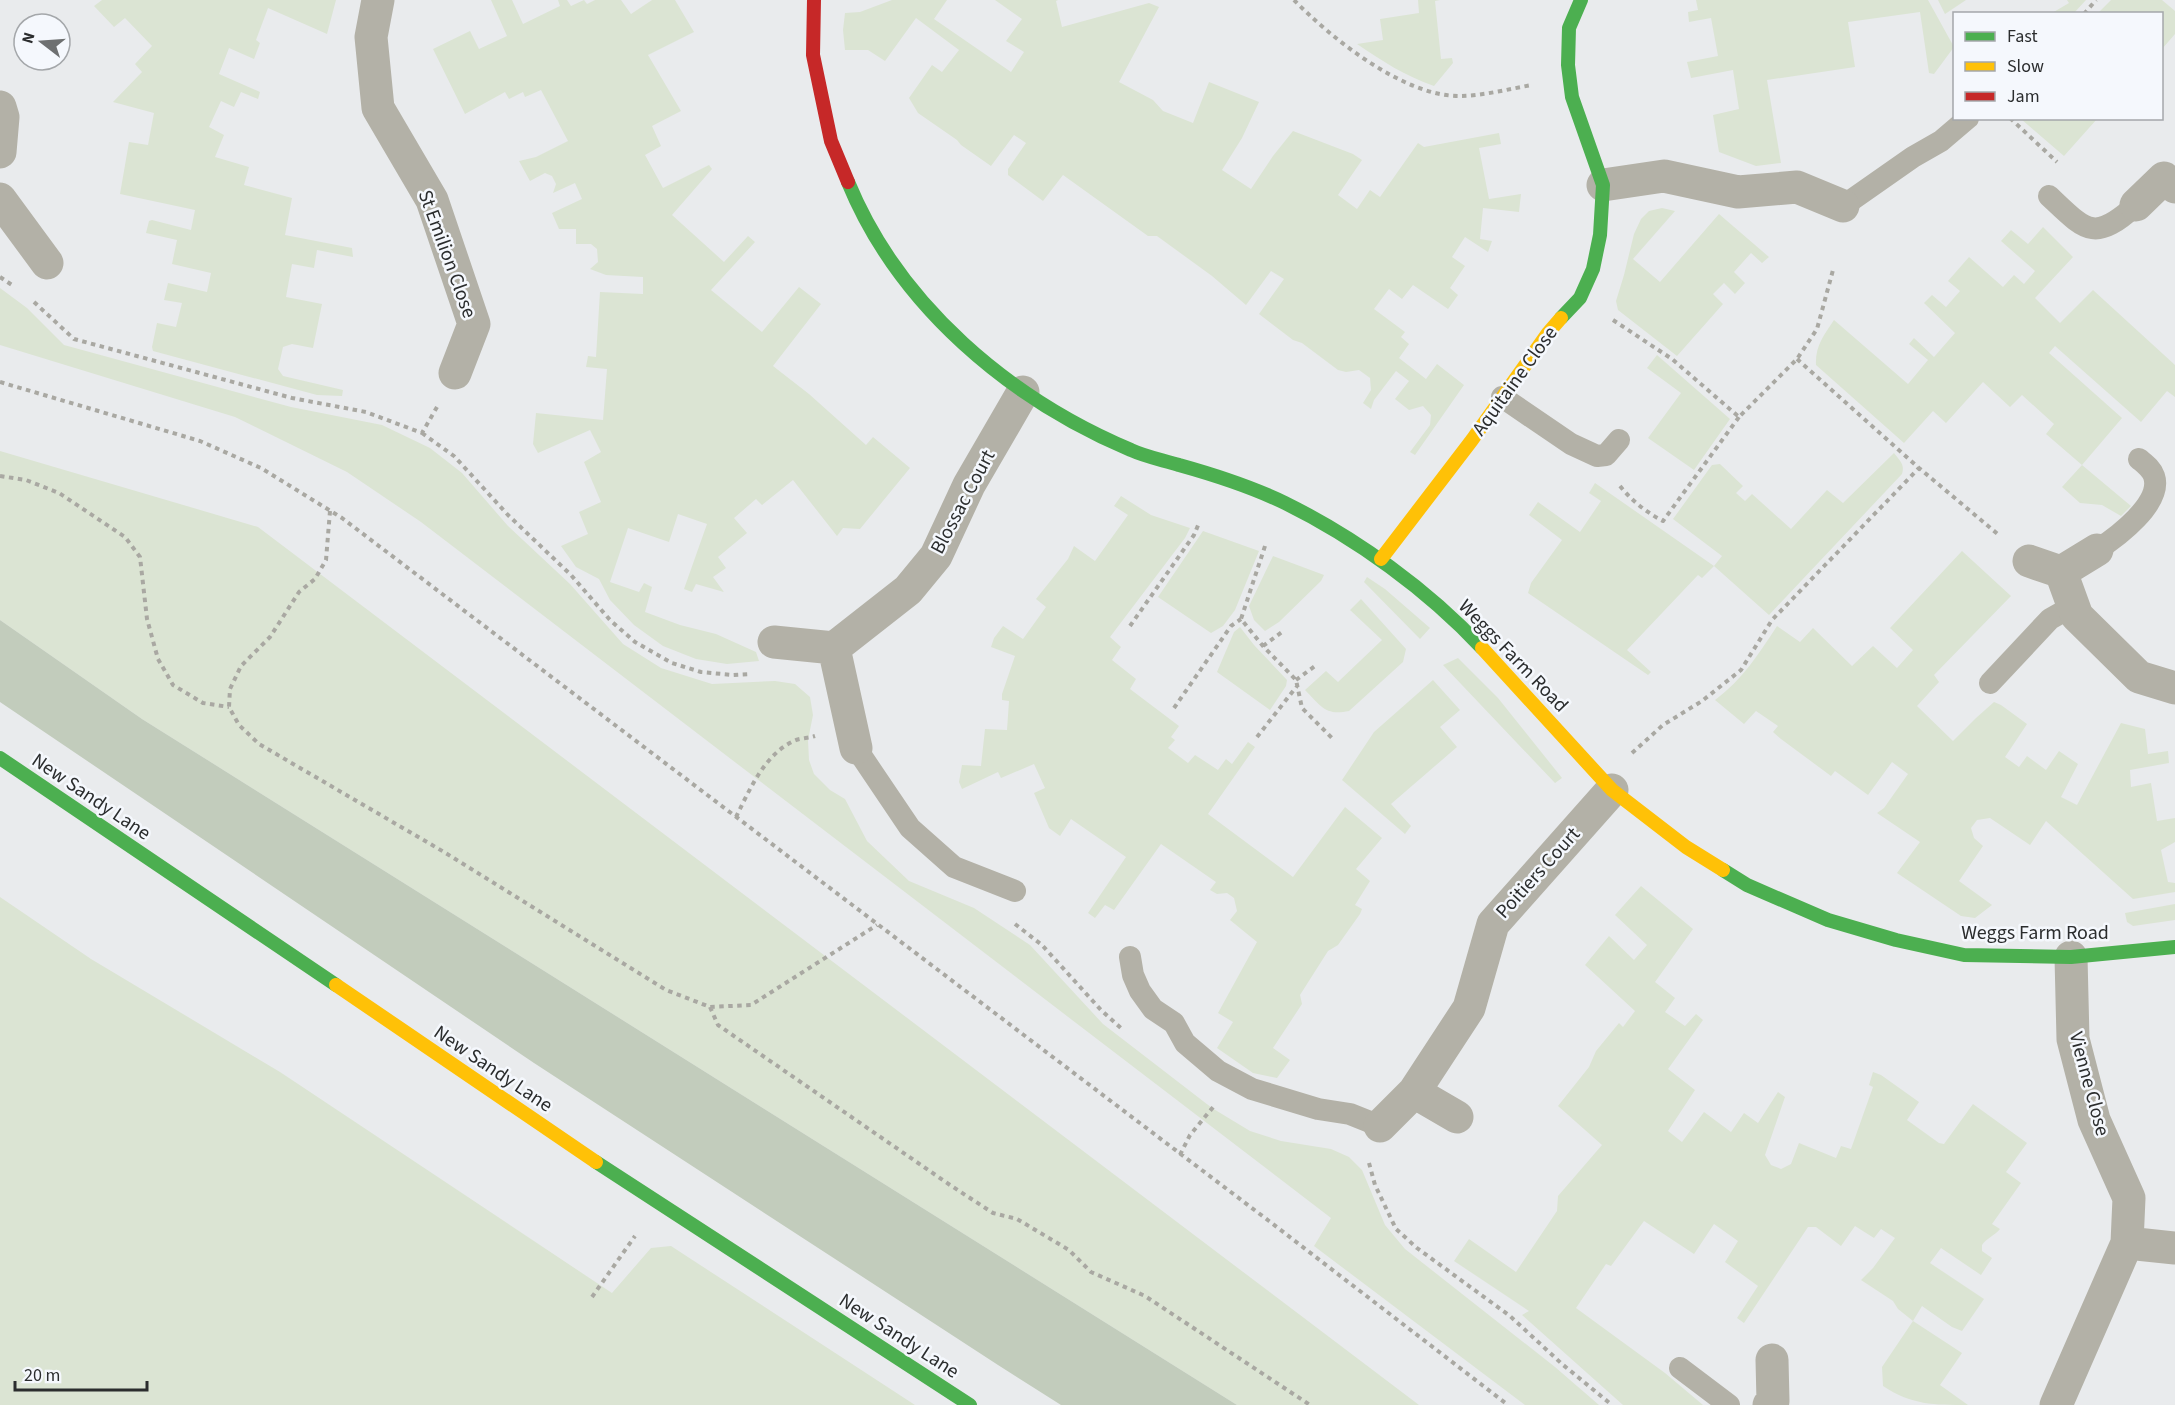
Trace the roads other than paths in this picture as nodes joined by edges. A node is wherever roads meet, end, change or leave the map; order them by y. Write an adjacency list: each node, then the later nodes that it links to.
1 (378, 0): 14 (street, St Emilion Close)
2 (814, 0): 15 (street, Weggs Farm Road)
3 (1581, 0): 7 (street, Aquitaine Close)
4 (0, 107): 6 (street)
5 (1966, 120): 12 (lane)
6 (0, 152)
7 (1603, 185): 12 (street); 16 (street, Aquitaine Close)
8 (2175, 188): 11 (street)
9 (2049, 196): 11 (lane)
10 (0, 199): 13 (street)
11 (2136, 204)
12 (1843, 206)
13 (47, 263)
14 (455, 373)
15 (1023, 392): 21 (street, Weggs Farm Road); 25 (street, Blossac Court)
16 (1502, 397): 17 (lane); 21 (street, Aquitaine Close)
17 (1612, 448)
18 (2139, 459): 19 (lane)
19 (2097, 550): 22 (street)
20 (2018, 551): 22 (street)
21 (1381, 559): 30 (street, Weggs Farm Road)
22 (2061, 572): 23 (street)
23 (2073, 606): 26 (lane); 27 (street)
24 (774, 642): 25 (street)
25 (834, 648): 28 (street)
26 (1990, 683)
27 (2175, 688)
28 (856, 748): 31 (lane)
29 (0, 758): 43 (street, New Sandy Lane)
30 (1608, 785): 34 (street, Weggs Farm Road); 35 (street, Poitiers Court)
31 (1015, 891)
32 (2175, 947): 34 (street, Weggs Farm Road)
33 (1130, 957): 37 (lane)
34 (2071, 957): 38 (street, Vienne Close)
35 (1414, 1092): 36 (street); 37 (street, Poitiers Court)
36 (1457, 1117)
37 (1380, 1126)
38 (2127, 1243): 39 (street); 45 (street, Vienne Close)
39 (2175, 1248)
40 (1772, 1360): 42 (street)
41 (1680, 1368): 44 (lane)
42 (1779, 1404)
43 (969, 1405)
44 (1729, 1405)
45 (2056, 1405)

